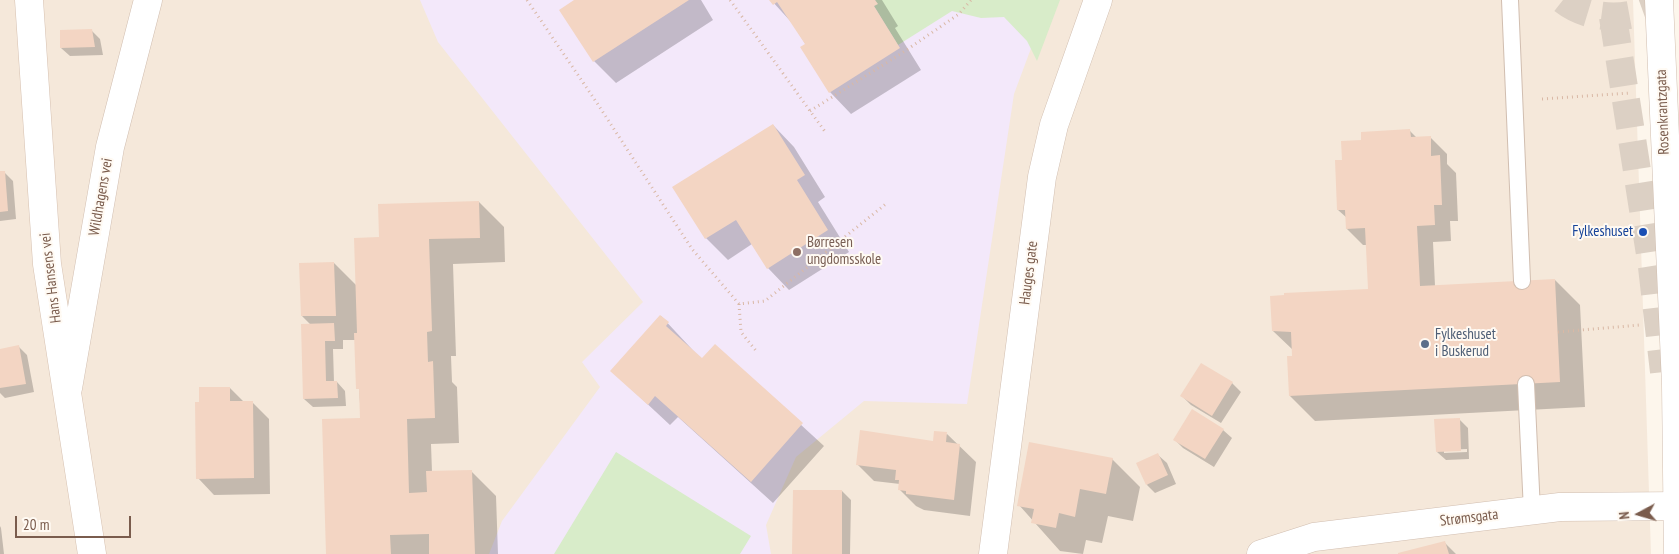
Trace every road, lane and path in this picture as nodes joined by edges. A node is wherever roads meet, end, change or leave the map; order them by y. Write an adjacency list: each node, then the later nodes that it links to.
1 (29, 0): 20 (street, Hans Hansens vei)
2 (148, 0): 20 (street, Wildhagens vei)
3 (527, 0): 15 (path)
4 (730, 0): 11 (path)
5 (971, 0): 11 (path)
6 (1098, 0): 24 (street, Hauges gate)
7 (1510, 0): 10 (lane)
8 (1658, 0): 9 (street, Rosenkrantzgata)
9 (1662, 91): 10 (path); 16 (street, Rosenkrantzgata)
10 (1514, 100): 14 (lane)
11 (810, 111): 12 (path)
12 (826, 133)
13 (887, 203): 15 (path)
14 (1522, 281)
15 (739, 304): 18 (path)
16 (1676, 322): 17 (path); 21 (street, Rosenkrantzgata)
17 (1558, 332)
18 (756, 352)
19 (1526, 384): 22 (lane)
20 (66, 398): 23 (street, Hans Hansens vei)
21 (1678, 506): 22 (street, Strømsgata); 26 (street, Rosenkrantzgata)
22 (1532, 511): 25 (street, Strømsgata)
23 (92, 554)
24 (993, 554)
25 (1261, 554)
26 (1678, 554)

